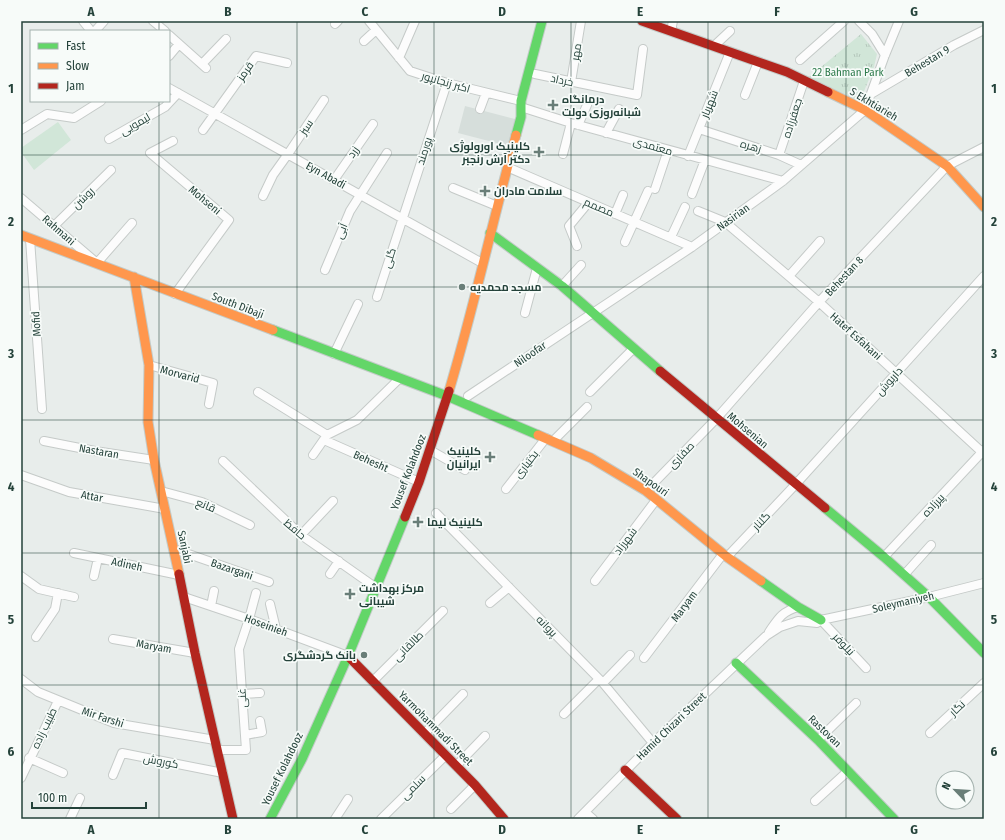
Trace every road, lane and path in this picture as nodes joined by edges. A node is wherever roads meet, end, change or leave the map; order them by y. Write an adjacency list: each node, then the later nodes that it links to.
1 (83, 21): 14 (street)
2 (104, 21): 15 (street)
3 (154, 21): 16 (street)
4 (369, 21): 17 (street, اکبر زنجانپور)
5 (415, 21): 30 (street)
6 (542, 21): 47 (street, Yousef Kolahdooz)
7 (548, 21): 34 (street, Yousef Kolahdooz)
8 (581, 21): 36 (street, مهر)
9 (642, 21): 19 (street, S Ekhtiarieh)
10 (673, 21): 19 (street)
11 (844, 21): 31 (street)
12 (859, 21): 29 (street)
13 (899, 21): 29 (street)
14 (90, 30)
15 (96, 30)
16 (164, 30)
17 (376, 30): 23 (street); 30 (street, اکبر زنجانپور)
18 (984, 30): 41 (street, Behestan 9)
19 (671, 31): 25 (street, S Ekhtiarieh)
20 (730, 31): 25 (street)
21 (170, 36): 24 (street)
22 (226, 39): 24 (street)
23 (364, 41)
24 (179, 44): 28 (street)
25 (714, 46): 27 (street, S Ekhtiarieh)
26 (643, 49): 36 (street, خرداد)
27 (730, 52): 32 (street, S Ekhtiarieh); 55 (street, شهریار)
28 (170, 55)
29 (885, 55): 41 (street)
30 (399, 58): 37 (street, اکبر زنجانپور)
31 (800, 60)
32 (758, 62): 35 (street, S Ekhtiarieh); 42 (street)
33 (287, 63): 52 (street, قرمز)
34 (535, 74): 36 (street, خرداد); 47 (street, Yousef Kolahdooz)
35 (804, 80): 51 (street, S Ekhtiarieh); 66 (street, جعفرزاده)
36 (571, 82)
37 (447, 83): 40 (street, اکبر زنجانپور); 87 (street, پورمند)
38 (170, 89): 39 (street, Eyn Abadi)
39 (178, 93): 46 (street, لیمویی); 52 (street, Eyn Abadi)
40 (486, 93): 47 (street, اکبر زنجانپور); 49 (street)
41 (871, 94): 51 (street)
42 (745, 95)
43 (324, 100): 64 (street, سبز)
44 (99, 102): 56 (street)
45 (170, 102): 59 (street, لیمویی)
46 (170, 102)
47 (523, 105): 54 (street, معتمدی); 71 (street, Yousef Kolahdooz)
48 (587, 105): 54 (street)
49 (480, 109)
50 (619, 110): 58 (street)
51 (865, 110): 69 (street, Nasirian); 70 (street, S Ekhtiarieh)
52 (215, 114): 57 (street); 64 (street, Eyn Abadi)
53 (373, 124): 73 (street, زرد)
54 (574, 124): 58 (street, معتمدی); 65 (street)
55 (699, 129): 66 (street, زهره); 67 (street, شهریار)
56 (21, 130)
57 (203, 130)
58 (606, 133): 62 (street, معتمدی)
59 (109, 139)
60 (173, 140): 109 (street, Mohseni)
61 (984, 147): 70 (street, Behestan 8)
62 (668, 150): 67 (street, معتمدی); 88 (street)
63 (387, 153): 76 (street, آبی)
64 (288, 154): 73 (street, Eyn Abadi); 79 (street, سبز)
65 (563, 154)
66 (779, 155): 69 (street, زهره)
67 (688, 156): 68 (street, معتمدی)
68 (705, 160): 74 (street, معتمدی); 77 (street)
69 (801, 165): 74 (street, Nasirian)
70 (947, 166): 84 (street, S Ekhtiarieh); 111 (street, Behestan 8)
71 (507, 167): 81 (street, مصمم); 82 (street, Yousef Kolahdooz)
72 (111, 170): 91 (street, روشن)
73 (334, 180): 76 (street, Eyn Abadi)
74 (783, 181): 89 (street, Nasirian)
75 (453, 188): 82 (street)
76 (361, 194): 87 (street, Eyn Abadi); 104 (street, آبی)
77 (692, 194)
78 (623, 195): 86 (street)
79 (263, 196)
80 (21, 198): 91 (street, Rahmani)
81 (588, 203): 86 (street, مصمم); 98 (street)
82 (497, 206): 92 (street, Yousef Kolahdooz)
83 (685, 207): 94 (street)
84 (984, 207)
85 (698, 211): 89 (street, Hatef Esfahani)
86 (615, 214): 88 (street, مصمم)
87 (402, 219): 101 (street, Eyn Abadi); 110 (street, گلی)
88 (634, 222): 94 (street, مصمم); 97 (street)
89 (725, 222): 99 (street, Nasirian); 105 (street, Hatef Esfahani)
90 (132, 223): 100 (street)
91 (54, 226): 100 (street, Rahmani)
92 (490, 234): 101 (street, Yousef Kolahdooz); 103 (street, Mohsenian)
93 (21, 235): 95 (street, South Dibaji)
94 (671, 237): 99 (street, مصمم)
95 (30, 239): 100 (street, South Dibaji); 126 (street, Mofid)
96 (820, 241): 105 (street)
97 (625, 242)
98 (577, 246)
99 (692, 247): 113 (street, Nasirian)
100 (97, 263): 107 (street, South Dibaji)
101 (482, 263): 122 (street, Yousef Kolahdooz)
102 (582, 265): 108 (street)
103 (536, 268): 108 (street, Mohsenian); 114 (street)
104 (325, 270)
105 (789, 276): 111 (street, Hatef Esfahani)
106 (984, 276): 118 (street, داریوش)
107 (134, 277): 109 (street, South Dibaji); 117 (street, Sanjabi)
108 (562, 286): 113 (street, Mohsenian)
109 (176, 294): 116 (street, South Dibaji)
110 (377, 297)
111 (819, 302): 118 (street, Hatef Esfahani); 127 (street, Behestan 8)
112 (358, 304): 116 (street)
113 (592, 312): 115 (street, Mohsenian); 123 (street, Niloofar)
114 (525, 313)
115 (633, 349): 121 (street); 127 (street, Mohsenian)
116 (334, 354): 119 (street, South Dibaji)
117 (149, 365): 124 (street, Morvarid); 134 (street, Sanjabi)
118 (896, 373): 132 (street, Hatef Esfahani); 139 (street, داریوش)
119 (399, 379): 122 (street, South Dibaji); 128 (street)
120 (258, 392): 128 (street, Behesht)
121 (590, 392)
122 (447, 396): 129 (street, Shapouri); 131 (street, Yousef Kolahdooz)
123 (468, 396)
124 (208, 404)
125 (587, 407): 129 (street, بختیاری)
126 (42, 409)
127 (716, 419): 139 (street, Mohsenian); 142 (street, صفاری)
128 (325, 438): 133 (street); 138 (street, Behesht)
129 (549, 440): 140 (street, بختیاری); 142 (street, Shapouri)
130 (44, 441): 134 (street, Nastaran)
131 (430, 450): 136 (street); 138 (street, Yousef Kolahdooz)
132 (983, 452): 153 (street, پیرزاده)
133 (313, 455)
134 (154, 460): 141 (street, Sanjabi)
135 (223, 461): 148 (street, حافظ)
136 (465, 470)
137 (21, 475): 145 (street, Attar)
138 (418, 482): 164 (street, Yousef Kolahdooz)
139 (795, 485): 152 (street, گلنار); 153 (street, Mohsenian)
140 (506, 489)
141 (161, 491): 145 (street, Sanjabi); 147 (street, قانع)
142 (646, 491): 143 (street, Shapouri)
143 (656, 500): 152 (street, Shapouri); 161 (street, شهرزاد)
144 (334, 501): 148 (street)
145 (165, 509): 150 (street, Sanjabi)
146 (436, 513): 165 (street, پروانه)
147 (250, 525)
148 (301, 535): 155 (street, حافظ)
149 (931, 545): 158 (street)
150 (174, 548): 157 (street, Sanjabi); 162 (street, Bazargani)
151 (74, 553): 154 (street, Adineh)
152 (725, 555): 175 (street, Shapouri); 188 (street, Maryam)
153 (884, 557): 158 (street, Mohsenian)
154 (98, 558): 157 (street, Adineh); 160 (street)
155 (339, 561): 156 (street); 164 (street, حافظ)
156 (330, 574)
157 (179, 575): 170 (street, Sanjabi)
158 (904, 575): 171 (street, Mohsenian)
159 (21, 576): 168 (street)
160 (94, 576)
161 (595, 581)
162 (269, 582)
163 (984, 583): 171 (street, Soleymaniyeh)
164 (375, 588): 187 (street, Yousef Kolahdooz)
165 (509, 588): 172 (street); 193 (street, پروانه)
166 (214, 592): 174 (street)
167 (256, 592): 177 (street, غنی)
168 (58, 593): 169 (street); 182 (street)
169 (74, 597)
170 (184, 597): 174 (street, Hoseinieh); 185 (street, Sanjabi)
171 (929, 597): 179 (street, Soleymaniyeh); 184 (street, Mohsenian)
172 (490, 603)
173 (270, 604): 180 (street)
174 (211, 606): 177 (street, Hoseinieh)
175 (798, 608): 178 (street); 179 (street, Shapouri); 181 (street, Hamid Chizari Street)
176 (443, 611): 192 (street, طالقانی)
177 (249, 619): 180 (street, Hoseinieh); 196 (street, غنی)
178 (798, 620): 179 (street, Hamid Chizari Street); 181 (street, Hamid Chizari Street)
179 (821, 620): 190 (street, نیلوفر)
180 (276, 629): 187 (street, Hoseinieh)
181 (766, 636): 189 (street, Hamid Chizari Street)
182 (36, 637)
183 (113, 639): 185 (street, Maryam)
184 (984, 652)
185 (195, 653): 206 (street, Sanjabi)
186 (630, 655): 193 (street)
187 (348, 656): 192 (street, Yarmohammadi Street); 226 (street, Yousef Kolahdooz)
188 (644, 658)
189 (736, 664): 207 (street, Rastovan); 208 (street, Hamid Chizari Street)
190 (866, 668)
191 (21, 679): 198 (street, Mir Farshi)
192 (373, 681): 203 (street, Yarmohammadi Street)
193 (601, 681): 200 (street); 208 (street, پروانه)
194 (984, 683): 202 (street, نگار)
195 (260, 693): 196 (street)
196 (242, 694): 204 (street, غنی)
197 (463, 694): 203 (street)
198 (58, 701): 206 (street, Mir Farshi); 211 (street, طبیب زاده)
199 (856, 703): 207 (street)
200 (564, 714)
201 (260, 721): 204 (street)
202 (930, 733)
203 (424, 734): 210 (street, Yarmohammadi Street)
204 (245, 735): 209 (street, غنی)
205 (485, 736): 212 (street)
206 (216, 740): 209 (street, Sanjabi)
207 (818, 740): 214 (street, Rastovan)
208 (653, 743): 213 (street, Hamid Chizari Street)
209 (218, 750): 216 (street, Sanjabi)
210 (446, 755): 212 (street, Yarmohammadi Street); 229 (street, سلمی)
211 (29, 758): 215 (street); 218 (street, طبیب زاده)
212 (456, 766): 219 (street, Yarmohammadi Street)
213 (625, 770): 224 (street, Hamid Chizari Street); 233 (street)
214 (848, 771): 222 (street); 234 (street, Rastovan)
215 (63, 773)
216 (223, 773): 217 (street, کوروش); 225 (street, Sanjabi)
217 (113, 775)
218 (21, 778)
219 (474, 785): 223 (street); 230 (street, Yarmohammadi Street)
220 (80, 798): 227 (street)
221 (348, 799): 228 (street)
222 (815, 801)
223 (451, 809)
224 (585, 812): 231 (street, Hamid Chizari Street); 232 (street)
225 (229, 818)
226 (272, 818)
227 (70, 819)
228 (335, 819)
229 (381, 819)
230 (504, 819)
231 (578, 819)
232 (593, 819)
233 (677, 819)
234 (893, 819)

